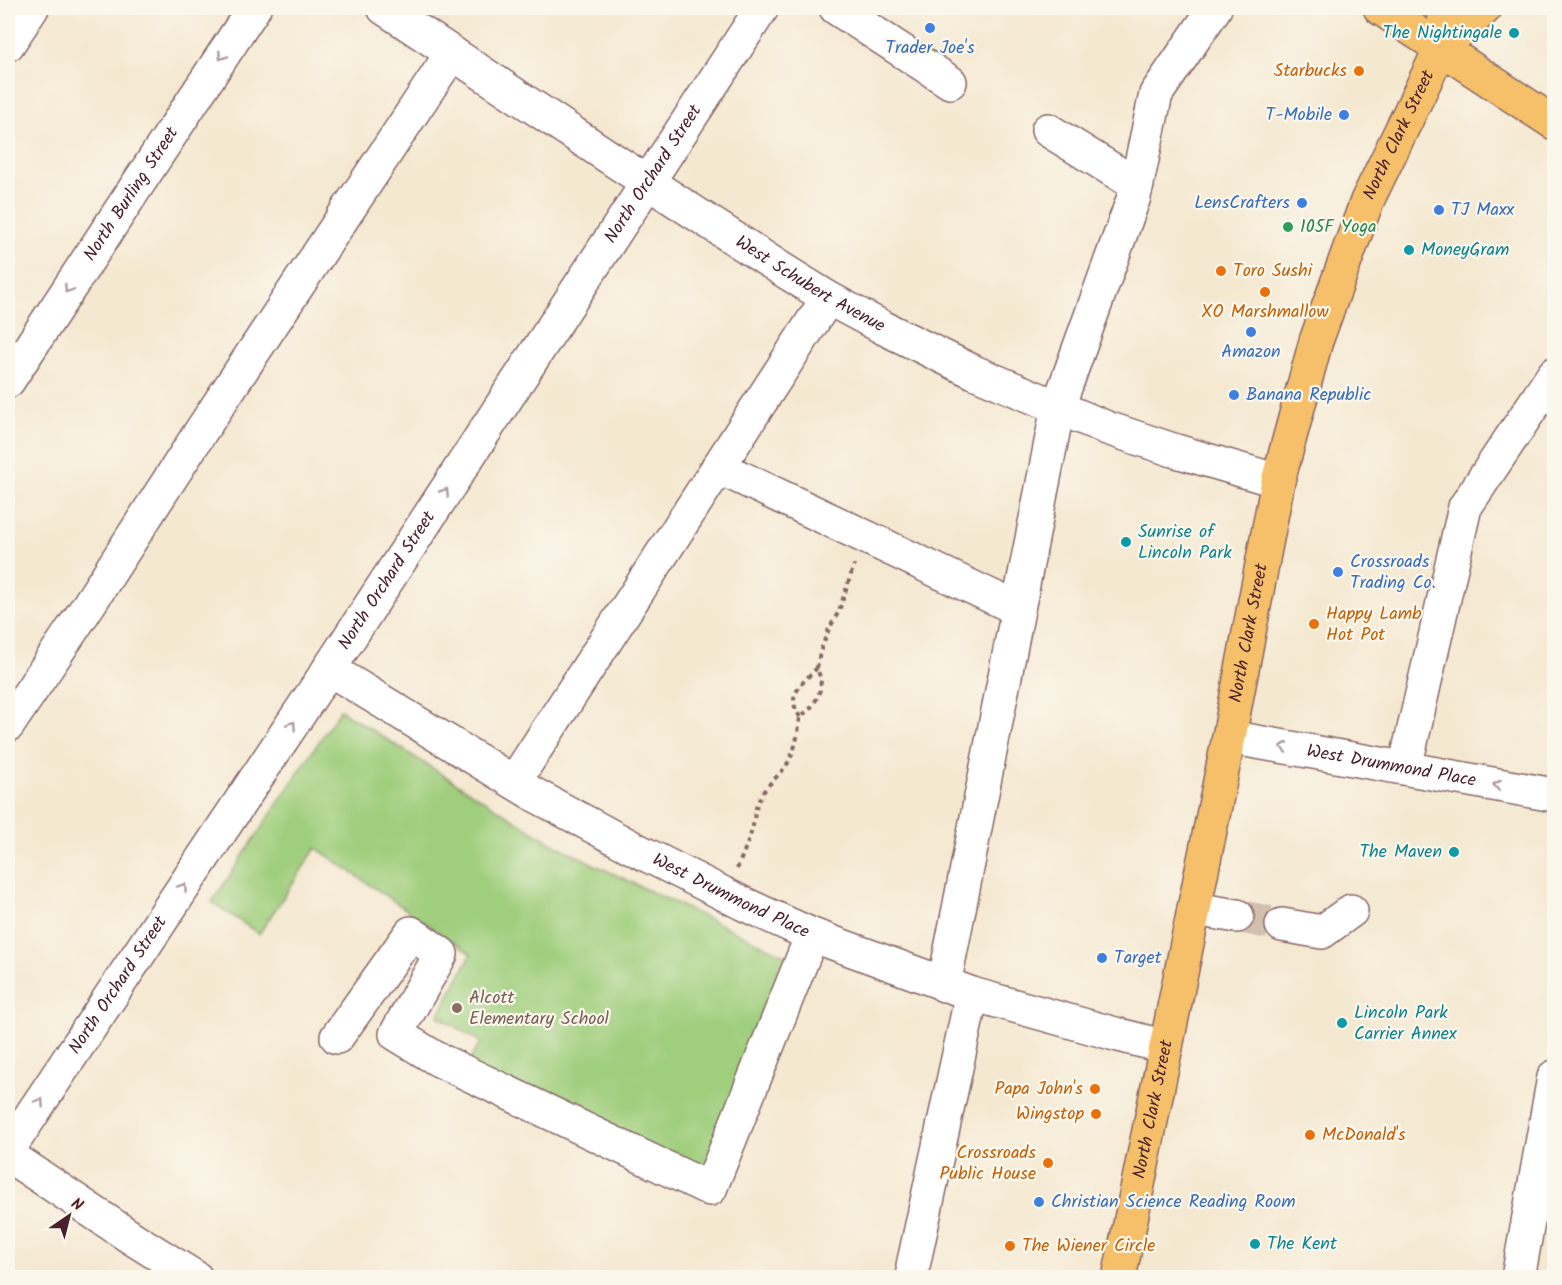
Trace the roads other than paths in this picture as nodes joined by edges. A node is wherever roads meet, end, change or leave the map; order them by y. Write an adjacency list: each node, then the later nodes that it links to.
1 (32, 8): 10 (street)
2 (254, 8): 20 (street, North Burling Street, one-way to 20)
3 (384, 8): 12 (street, West Schubert Avenue)
4 (762, 8): 16 (street, North Orchard Street)
5 (836, 8): 13 (street)
6 (1215, 8): 17 (street)
7 (1380, 8): 11 (main road)
8 (1446, 8): 11 (main road, North Clark Street)
9 (1485, 8): 11 (main road)
10 (8, 44)
11 (1441, 48): 14 (main road); 23 (main road, North Clark Street)
12 (452, 53): 16 (street, West Schubert Avenue); 26 (street)
13 (950, 82)
14 (1554, 123)
15 (1048, 130): 17 (street)
16 (648, 183): 18 (street, West Schubert Avenue); 25 (street, North Orchard Street, one-way to 16)
17 (1137, 185): 21 (street)
18 (828, 298): 21 (street, West Schubert Avenue); 22 (street)
19 (1554, 374): 28 (street)
20 (8, 381)
21 (1058, 407): 23 (street, West Schubert Avenue); 24 (street)
22 (718, 467): 24 (street); 29 (street)
23 (1278, 482): 27 (main road, North Clark Street)
24 (1018, 609): 36 (street)
25 (329, 669): 29 (street, West Drummond Place); 40 (street, North Orchard Street, one-way to 25)
26 (8, 725)
27 (1229, 736): 28 (street, West Drummond Place, one-way to 27); 31 (main road, North Clark Street)
28 (1405, 768): 30 (street, West Drummond Place, one-way to 28)
29 (514, 782): 35 (street, West Drummond Place)
30 (1554, 795)
31 (1194, 909): 33 (street); 38 (main road, North Clark Street)
32 (1351, 911): 34 (street)
33 (1237, 916)
34 (1282, 925)
35 (812, 935): 36 (street, West Drummond Place); 37 (street)
36 (958, 989): 38 (street, West Drummond Place); 41 (street)
37 (337, 1037)
38 (1166, 1047): 43 (main road, North Clark Street)
39 (1554, 1077): 44 (street)
40 (8, 1153): 42 (street)
41 (913, 1266)
42 (196, 1278)
43 (1119, 1278)
44 (1518, 1278)

